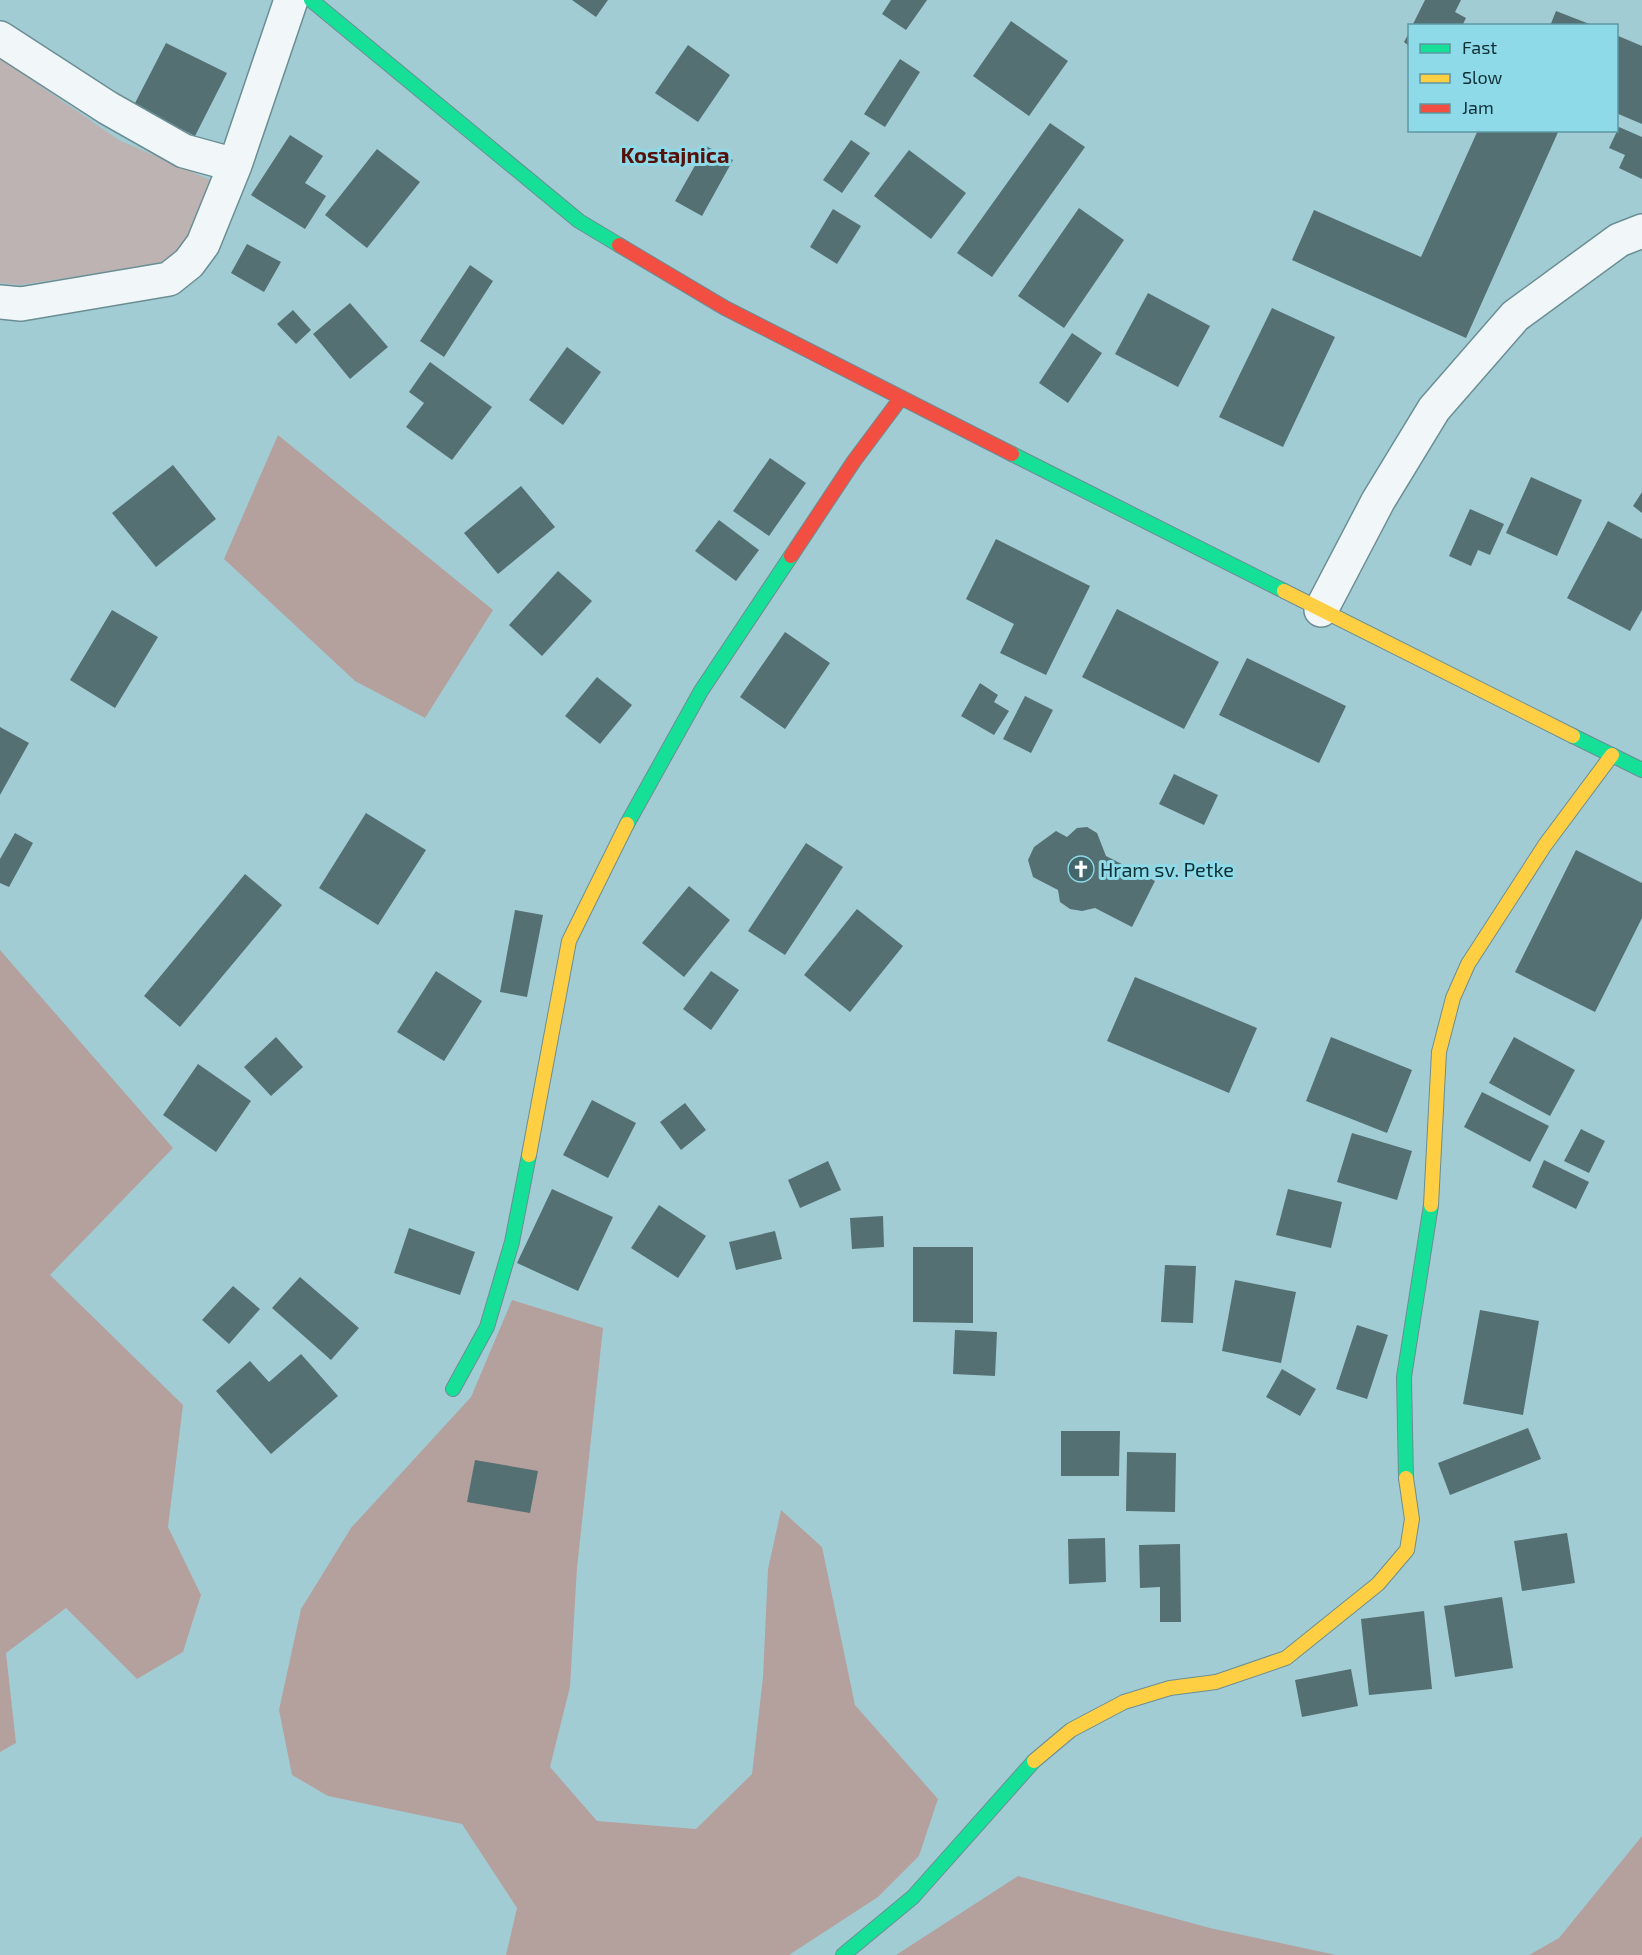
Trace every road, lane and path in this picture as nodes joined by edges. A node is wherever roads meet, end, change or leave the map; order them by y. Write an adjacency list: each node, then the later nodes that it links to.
1 (291, 0): 4 (street)
2 (310, 0): 7 (street)
3 (0, 38): 4 (street)
4 (235, 165): 6 (street)
5 (1642, 231): 8 (street)
6 (0, 302)
7 (901, 398): 8 (street); 11 (street)
8 (1321, 610): 9 (street)
9 (1612, 754): 10 (street); 12 (street)
10 (1642, 770)
11 (453, 1389)
12 (843, 1955)

